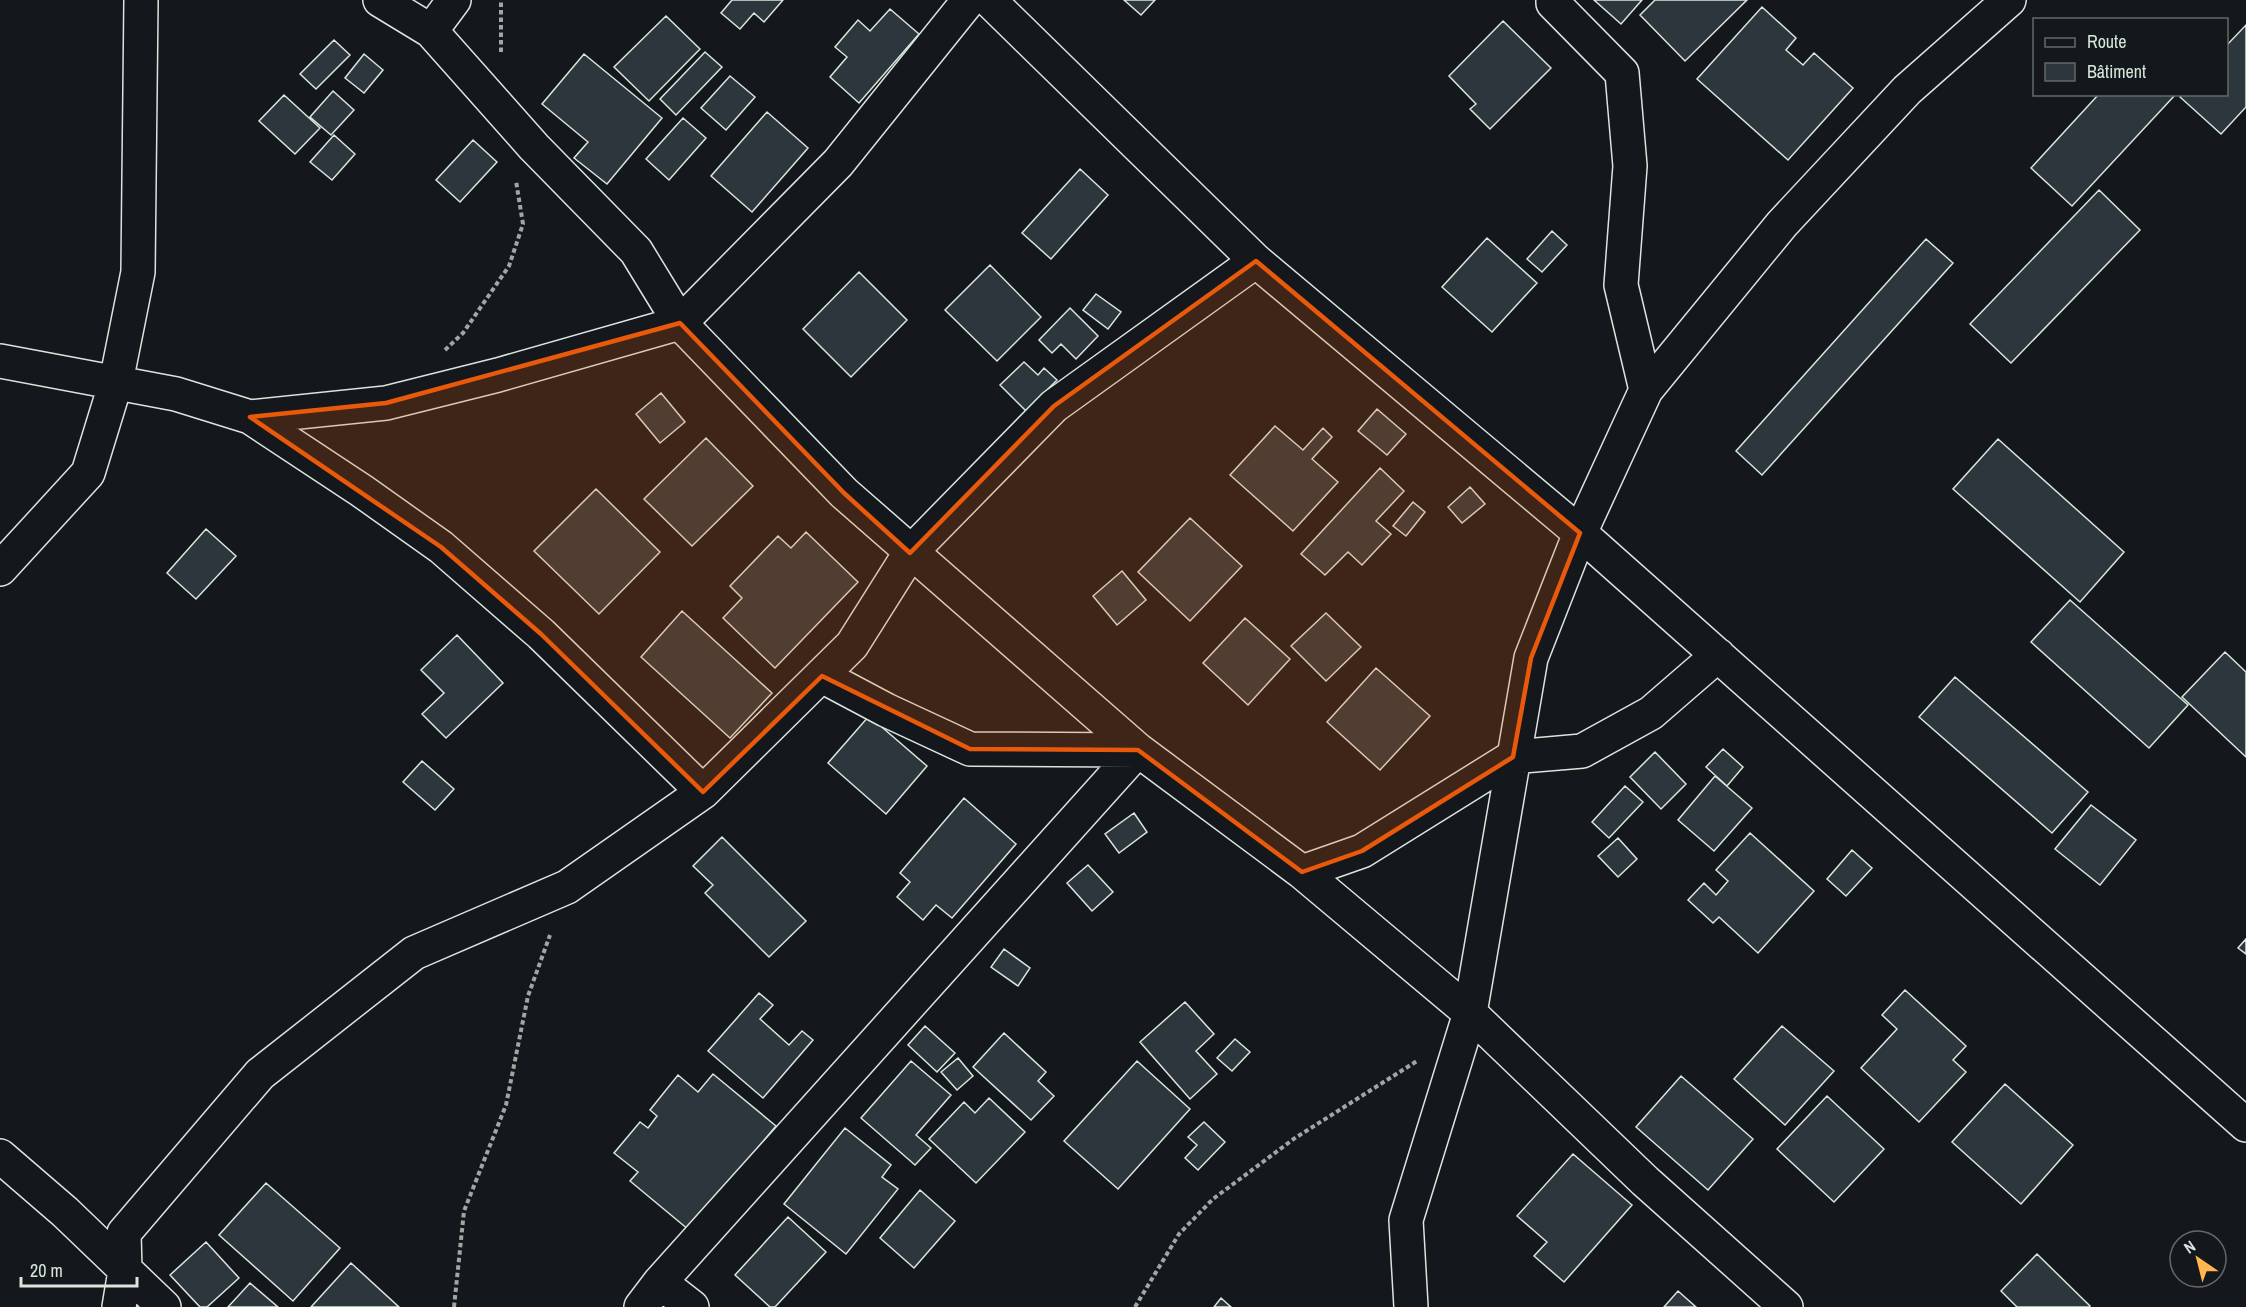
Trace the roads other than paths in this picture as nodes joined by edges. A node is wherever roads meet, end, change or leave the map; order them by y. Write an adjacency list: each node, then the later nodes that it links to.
1 (141, 0): 12 (street)
2 (380, 0): 8 (street)
3 (454, 0): 8 (street)
4 (969, 0): 10 (street)
5 (989, 0): 9 (street)
6 (1553, 0): 13 (street)
7 (2010, 0): 13 (street)
8 (431, 31): 10 (street)
9 (1256, 261): 15 (street); 16 (street)
10 (680, 323): 14 (street); 16 (street)
11 (0, 361): 12 (street)
12 (116, 382): 14 (street); 17 (street)
13 (1646, 390): 15 (street)
14 (250, 417): 22 (street)
15 (1580, 533): 18 (street); 21 (street)
16 (910, 553): 19 (street); 20 (street)
17 (0, 569)
18 (1718, 655): 21 (street); 25 (street)
19 (822, 676): 20 (street); 22 (street)
20 (1138, 750): 23 (street); 28 (street)
21 (1514, 757): 23 (street); 24 (street)
22 (703, 792): 27 (street)
23 (1302, 872): 24 (street)
24 (1467, 1022): 32 (street); 33 (street)
25 (2246, 1125)
26 (0, 1156): 27 (street)
27 (125, 1271): 29 (street); 30 (street)
28 (651, 1294): 31 (street)
29 (119, 1307)
30 (164, 1307)
31 (692, 1307)
32 (1411, 1307)
33 (1786, 1307)

